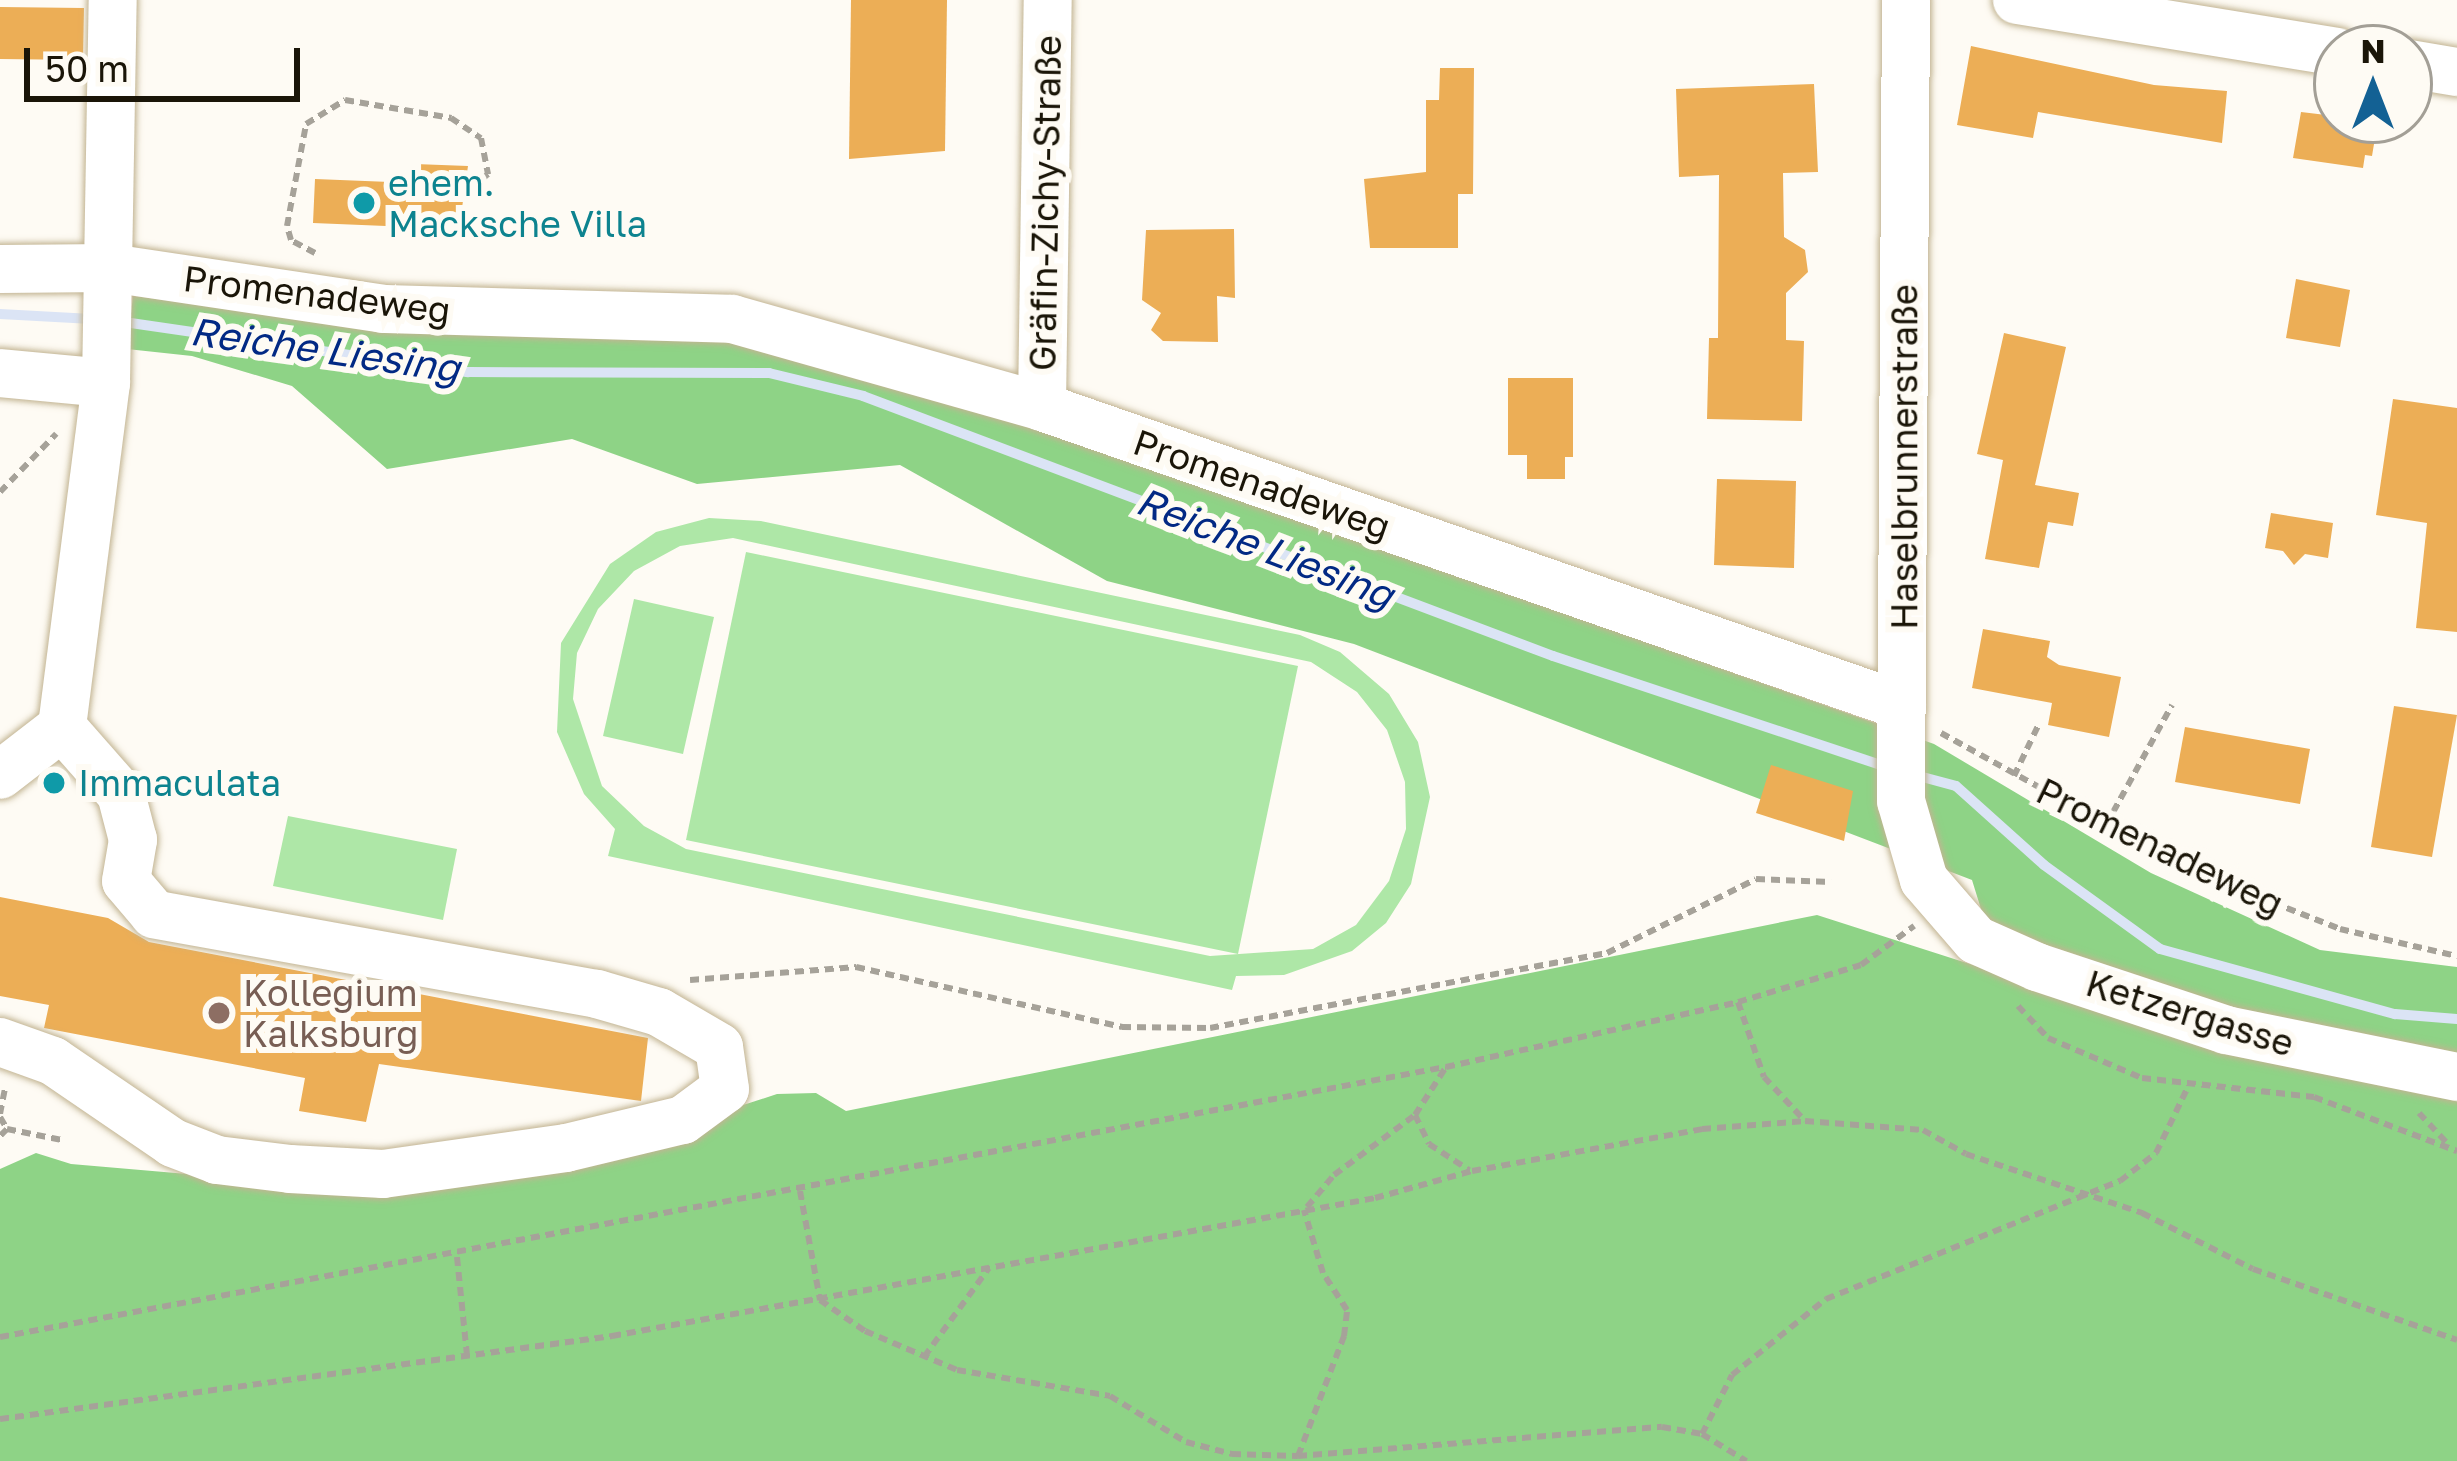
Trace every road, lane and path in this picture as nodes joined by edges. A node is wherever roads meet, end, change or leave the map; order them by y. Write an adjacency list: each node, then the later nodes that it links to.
1 (113, 0): 9 (street)
2 (1048, 0): 12 (street, Gräfin-Zichy-Straße)
3 (1906, 0): 14 (street, Haselbrunnerstraße)
4 (2017, 0): 5 (street)
5 (2313, 48)
6 (467, 191): 7 (path)
7 (328, 259)
8 (0, 268): 9 (street, Promenadeweg)
9 (111, 281): 10 (street); 12 (street, Promenadeweg)
10 (106, 365): 11 (street); 16 (street)
11 (0, 373)
12 (1042, 406): 14 (street, Promenadeweg)
13 (2172, 705): 19 (path)
14 (1902, 725): 18 (path, Promenadeweg); 21 (street, Haselbrunnerstraße)
15 (2038, 726): 18 (path)
16 (62, 727): 17 (street); 26 (street)
17 (0, 776)
18 (2014, 776): 19 (path, Promenadeweg)
19 (2106, 825): 22 (path, Promenadeweg)
20 (1831, 882): 23 (path)
21 (1940, 906): 25 (path); 28 (street, Ketzergasse)
22 (2457, 956)
23 (681, 981)
24 (2010, 999): 29 (path)
25 (1738, 1001): 27 (path); 32 (path)
26 (0, 1042)
27 (1447, 1067): 30 (path); 37 (path)
28 (2457, 1077)
29 (2187, 1089): 35 (path); 38 (path)
30 (1415, 1114): 36 (path); 39 (path)
31 (0, 1118): 33 (path)
32 (1805, 1121): 36 (path); 38 (path)
33 (3, 1132): 34 (path)
34 (62, 1140)
35 (2457, 1151)
36 (1472, 1171): 39 (path)
37 (800, 1192): 40 (path); 42 (path)
38 (2083, 1195): 44 (path); 48 (path)
39 (1304, 1210): 41 (path); 49 (path)
40 (457, 1256): 43 (path); 45 (path)
41 (990, 1267): 42 (path); 46 (path)
42 (820, 1300): 45 (path); 46 (path)
43 (0, 1337)
44 (2457, 1340)
45 (467, 1355): 47 (path)
46 (924, 1357): 49 (path)
47 (0, 1419)
48 (1702, 1434): 49 (path); 50 (path)
49 (1298, 1456)
50 (1746, 1461)

